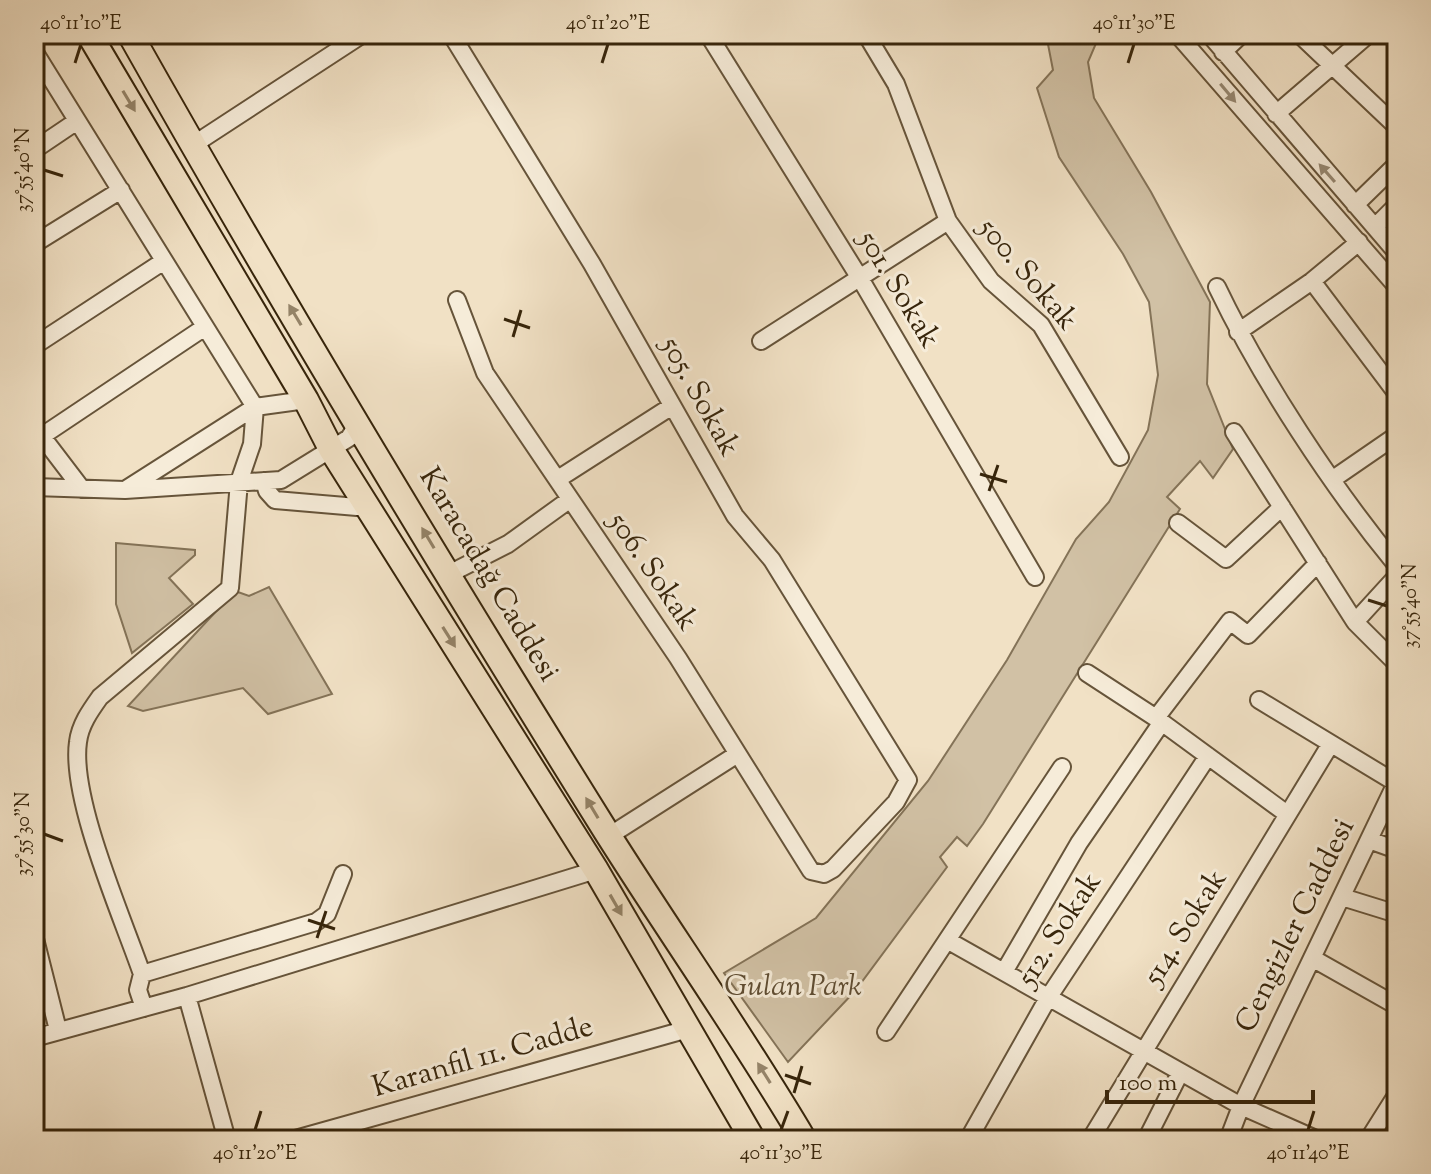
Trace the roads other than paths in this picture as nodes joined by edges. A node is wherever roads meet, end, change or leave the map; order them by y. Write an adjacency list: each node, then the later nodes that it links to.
1 (89, 34): 41 (highway, one-way to 41)
2 (130, 34): 18 (highway, Karacadağ Caddesi)
3 (363, 34): 18 (street)
4 (451, 34): 42 (street, 505. Sokak)
5 (708, 34): 30 (street, 501. Sokak)
6 (866, 34): 24 (street, 500. Sokak)
7 (1177, 34): 26 (street, one-way to 26)
8 (1209, 34): 12 (street)
9 (1242, 34): 12 (street)
10 (1299, 34): 14 (street)
11 (1369, 34): 14 (street)
12 (1223, 52): 15 (street)
13 (35, 54): 16 (street)
14 (1331, 68): 15 (street); 17 (street)
15 (1276, 114): 22 (street, one-way to 15)
16 (77, 121): 19 (street); 21 (street)
17 (1397, 127)
18 (193, 145): 40 (highway, Karacadağ Caddesi, one-way to 18)
19 (34, 150)
20 (1397, 164): 22 (street)
21 (121, 190): 27 (street); 29 (street)
22 (1355, 205): 25 (street)
23 (1397, 205): 25 (street)
24 (948, 221): 30 (street); 49 (street, 500. Sokak)
25 (1375, 227): 28 (street)
26 (1359, 242): 31 (street); 33 (street)
27 (34, 244)
28 (1397, 253)
29 (164, 261): 35 (street); 38 (street)
30 (861, 280): 37 (street); 65 (street, 501. Sokak)
31 (1312, 281): 36 (street); 39 (street)
32 (1217, 287): 36 (street)
33 (1397, 287)
34 (457, 300): 50 (street, 506. Sokak)
35 (205, 327): 43 (street); 45 (street)
36 (1238, 332): 51 (street)
37 (761, 341)
38 (34, 346)
39 (1397, 394)
40 (344, 396): 41 (highway); 44 (highway, Karacadağ Caddesi)
41 (306, 400): 43 (street); 48 (highway)
42 (672, 406): 50 (street); 82 (street, 505. Sokak)
43 (255, 407): 53 (street); 56 (street)
44 (359, 422): 48 (street); 63 (highway, Karacadağ Caddesi, one-way to 44)
45 (38, 431): 55 (street)
46 (1234, 432): 59 (street)
47 (1397, 435): 51 (street)
48 (331, 449): 52 (street); 58 (highway)
49 (1120, 457)
50 (558, 479): 57 (street, 506. Sokak)
51 (1333, 479): 62 (street)
52 (264, 481): 53 (street); 58 (street)
53 (239, 482): 56 (street); 90 (street)
54 (34, 487): 55 (street)
55 (82, 489): 56 (street)
56 (125, 490)
57 (569, 500): 63 (street); 72 (street, 506. Sokak)
58 (365, 503): 81 (highway, one-way to 81)
59 (1282, 507): 60 (street); 61 (street)
60 (1178, 523)
61 (1318, 563): 66 (street); 70 (street)
62 (1397, 566)
63 (449, 574): 78 (highway, Karacadağ Caddesi, one-way to 63)
64 (1397, 576): 66 (street)
65 (1035, 577)
66 (1355, 622): 67 (street)
67 (1397, 664)
68 (1087, 673): 70 (street)
69 (1259, 700): 71 (street)
70 (1159, 720): 73 (street); 89 (street)
71 (1330, 745): 75 (street); 77 (street, 514. Sokak)
72 (736, 755): 78 (street); 82 (street, 506. Sokak)
73 (1208, 756): 77 (street); 92 (street, 512. Sokak)
74 (1062, 767): 87 (street)
75 (1397, 782): 76 (street, Cengizler Caddesi)
76 (1392, 805): 79 (street, Cengizler Caddesi)
77 (1287, 814): 99 (street, 514. Sokak)
78 (609, 836): 106 (highway, Karacadağ Caddesi, one-way to 78)
79 (1369, 840): 80 (street); 84 (street, Cengizler Caddesi)
80 (1397, 850)
81 (596, 870): 91 (street); 95 (highway, one-way to 95)
82 (811, 871)
83 (343, 874): 90 (street)
84 (1342, 897): 85 (street); 88 (street, Cengizler Caddesi)
85 (1397, 914)
86 (34, 935): 96 (street)
87 (947, 940): 89 (street); 97 (street)
88 (1312, 958): 93 (street); 102 (street, Cengizler Caddesi)
89 (1004, 972): 92 (street)
90 (142, 974): 94 (street)
91 (187, 996): 94 (street); 103 (street)
92 (1048, 998): 99 (street); 107 (street, 512. Sokak)
93 (1397, 1006)
94 (144, 1008): 96 (street)
95 (688, 1029): 104 (street, Karanfil 11. Cadde); 105 (highway)
96 (58, 1030): 98 (street)
97 (886, 1032)
98 (34, 1038)
99 (1145, 1052): 100 (street); 108 (street, 514. Sokak)
100 (1180, 1073): 102 (street); 109 (street)
101 (1397, 1094): 112 (street)
102 (1241, 1106): 110 (street, Cengizler Caddesi); 111 (street)
103 (227, 1140)
104 (292, 1140)
105 (753, 1140)
106 (804, 1140)
107 (968, 1140)
108 (1090, 1140)
109 (1146, 1140)
110 (1228, 1140)
111 (1318, 1140)
112 (1368, 1140)

